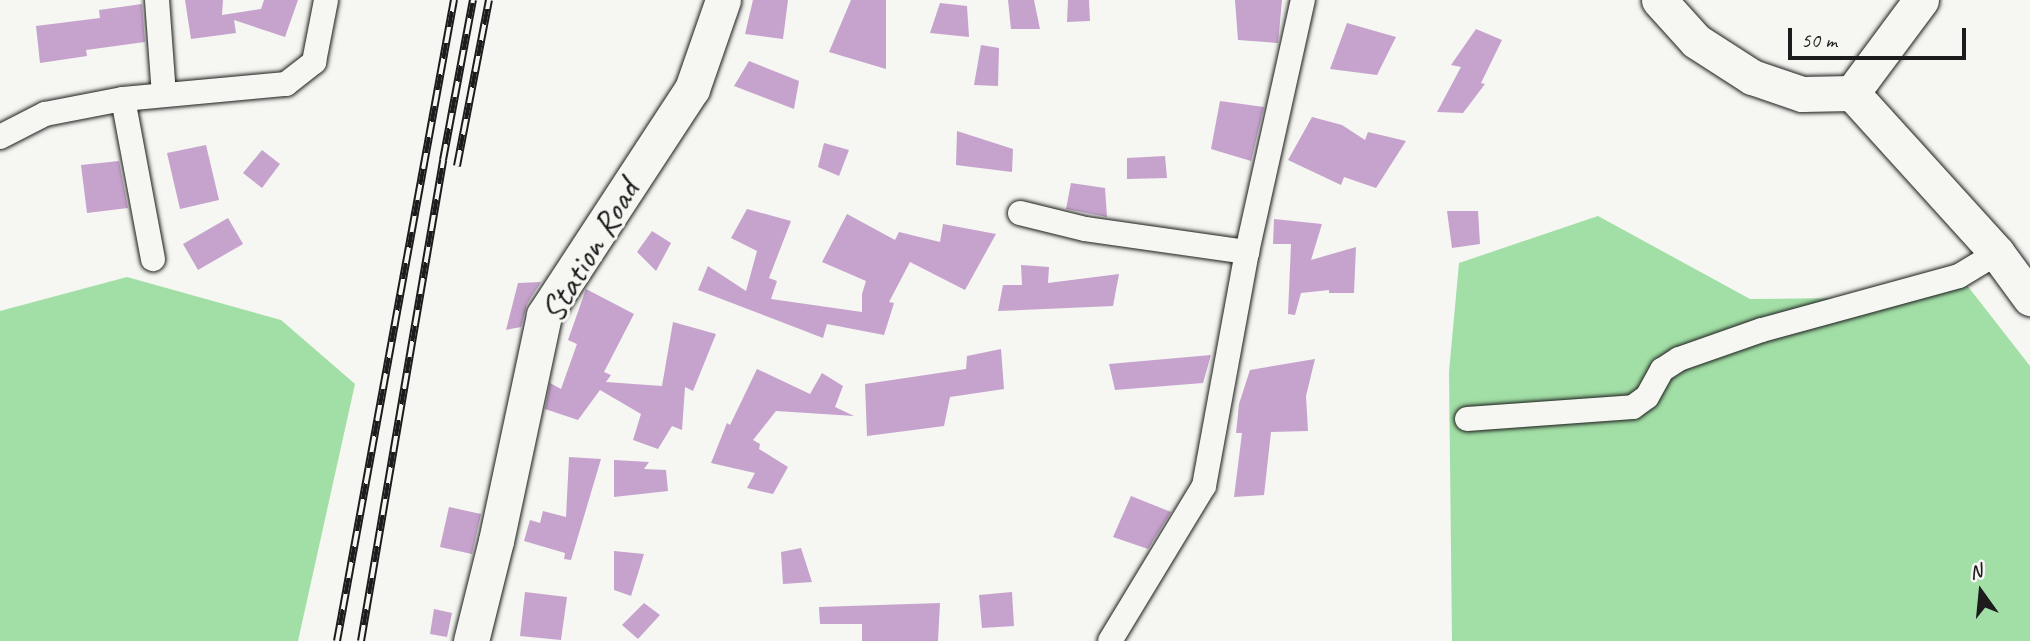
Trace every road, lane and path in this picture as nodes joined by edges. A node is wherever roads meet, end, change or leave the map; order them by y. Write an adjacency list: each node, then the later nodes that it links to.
1 (158, 0): 8 (street)
2 (326, 0): 8 (street)
3 (723, 0): 17 (street, Station Road)
4 (1303, 0): 12 (street)
5 (1659, 0): 7 (street)
6 (1921, 0): 7 (street)
7 (1852, 93): 13 (street)
8 (164, 95): 9 (street)
9 (123, 99): 10 (street); 14 (street)
10 (0, 136)
11 (1020, 214): 12 (street)
12 (1247, 252): 18 (street)
13 (1997, 253): 15 (street); 16 (street)
14 (153, 258)
15 (2030, 298)
16 (1467, 419)
17 (471, 641)
18 (1110, 641)

